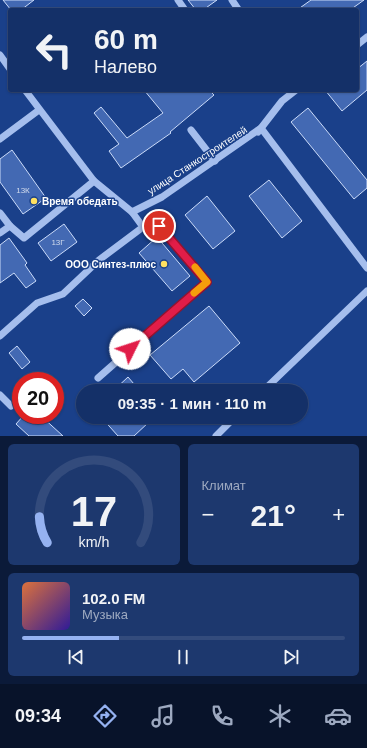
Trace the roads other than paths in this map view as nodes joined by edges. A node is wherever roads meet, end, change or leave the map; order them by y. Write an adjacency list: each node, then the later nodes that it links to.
1 (367, 37): 2 (lane)
2 (359, 43)
3 (0, 55): 4 (lane)
4 (8, 66)
5 (26, 92): 7 (lane)
6 (293, 92): 9 (lane)
7 (39, 110): 10 (lane); 12 (lane)
8 (192, 130): 11 (lane)
9 (258, 132): 11 (lane, улица Станкостроителей); 18 (lane, улица Станкостроителей)
10 (0, 139)
11 (215, 160): 13 (lane, улица Станкостроителей)
12 (94, 181): 13 (lane); 15 (lane)
13 (132, 212): 16 (lane)
14 (0, 213): 15 (lane)
15 (10, 226): 17 (lane)
16 (143, 227): 20 (lane); 21 (lane)
17 (0, 233)
18 (366, 265)
19 (367, 292): 22 (lane)
20 (0, 336)
21 (98, 378)
22 (270, 384)
23 (0, 395): 24 (lane)
24 (10, 406)
25 (228, 424): 26 (lane)
26 (216, 436)

